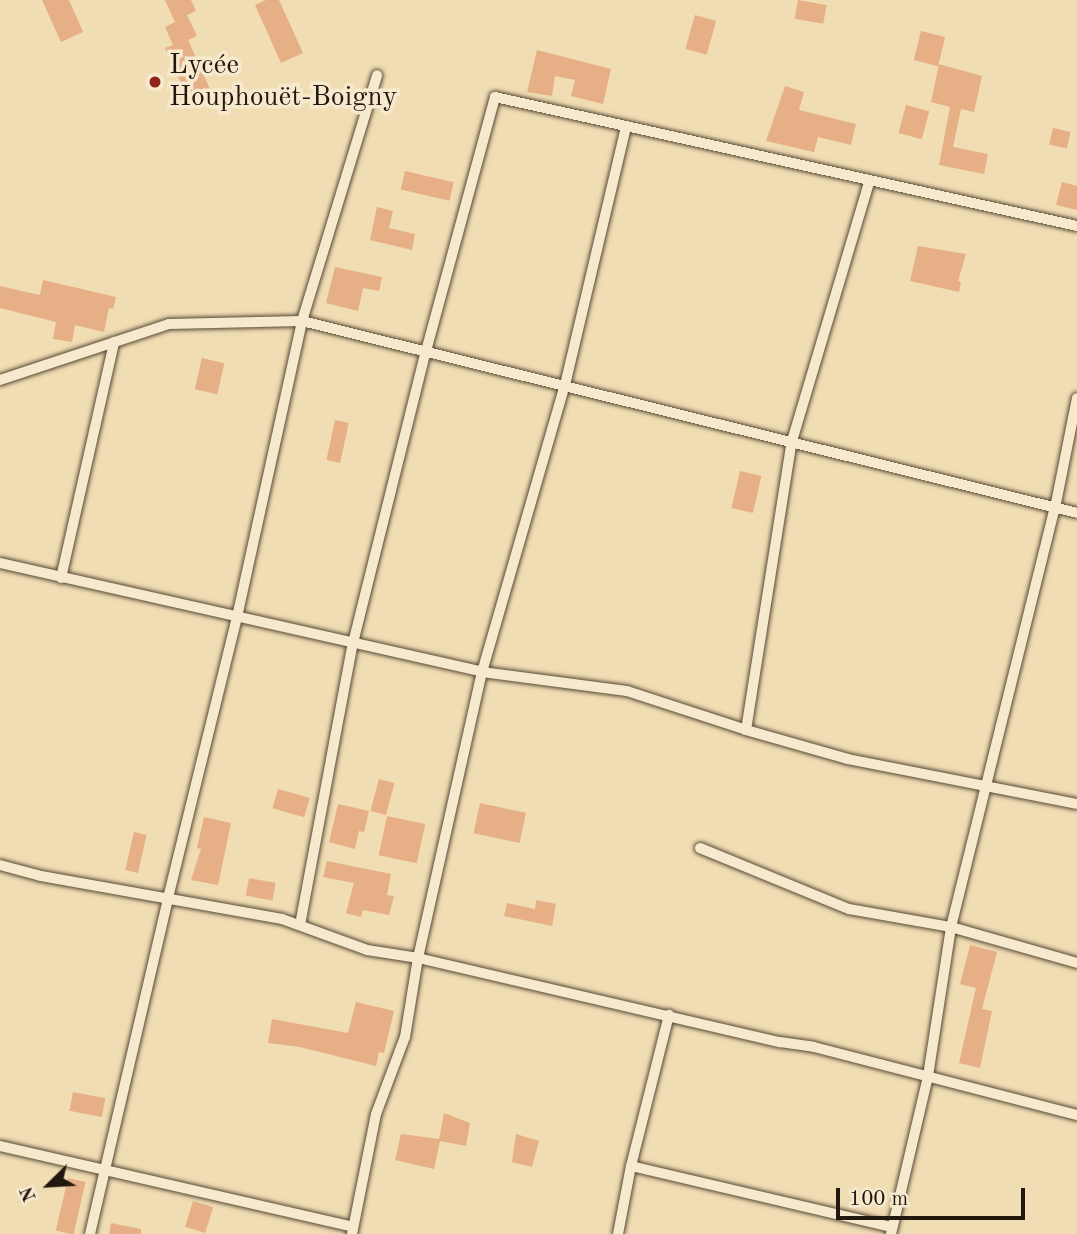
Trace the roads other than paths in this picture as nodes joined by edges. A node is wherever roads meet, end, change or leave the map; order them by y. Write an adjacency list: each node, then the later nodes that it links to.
1 (377, 75): 5 (street)
2 (626, 126): 3 (street); 7 (street); 9 (street)
3 (870, 180): 4 (street); 11 (street)
4 (1077, 226)
5 (302, 321): 6 (street); 7 (street); 16 (street)
6 (114, 342): 8 (street); 15 (street)
7 (426, 351): 9 (street); 17 (street)
8 (0, 380)
9 (565, 385): 11 (street); 18 (street)
10 (1077, 398): 12 (street)
11 (792, 441): 12 (street); 19 (street)
12 (1055, 508): 13 (street); 20 (street)
13 (1077, 513)
14 (0, 563): 15 (street)
15 (61, 578): 16 (street)
16 (237, 617): 17 (street); 24 (street)
17 (353, 643): 18 (street); 25 (street)
18 (482, 671): 19 (street); 27 (street)
19 (746, 730): 20 (street)
20 (988, 784): 21 (street); 26 (street)
21 (1077, 804)
22 (700, 848): 26 (street)
23 (0, 865): 24 (street)
24 (168, 898): 25 (street); 34 (street)
25 (300, 925): 27 (street)
26 (951, 927): 28 (street); 30 (street)
27 (418, 958): 29 (street); 36 (street)
28 (1077, 963)
29 (669, 1015): 30 (street); 33 (street)
30 (928, 1076): 31 (street); 35 (street)
31 (1077, 1115)
32 (0, 1146): 34 (street)
33 (631, 1166): 35 (street); 38 (street)
34 (104, 1170): 36 (street); 37 (street)
35 (892, 1230)
36 (352, 1231)
37 (90, 1234)
38 (618, 1234)

